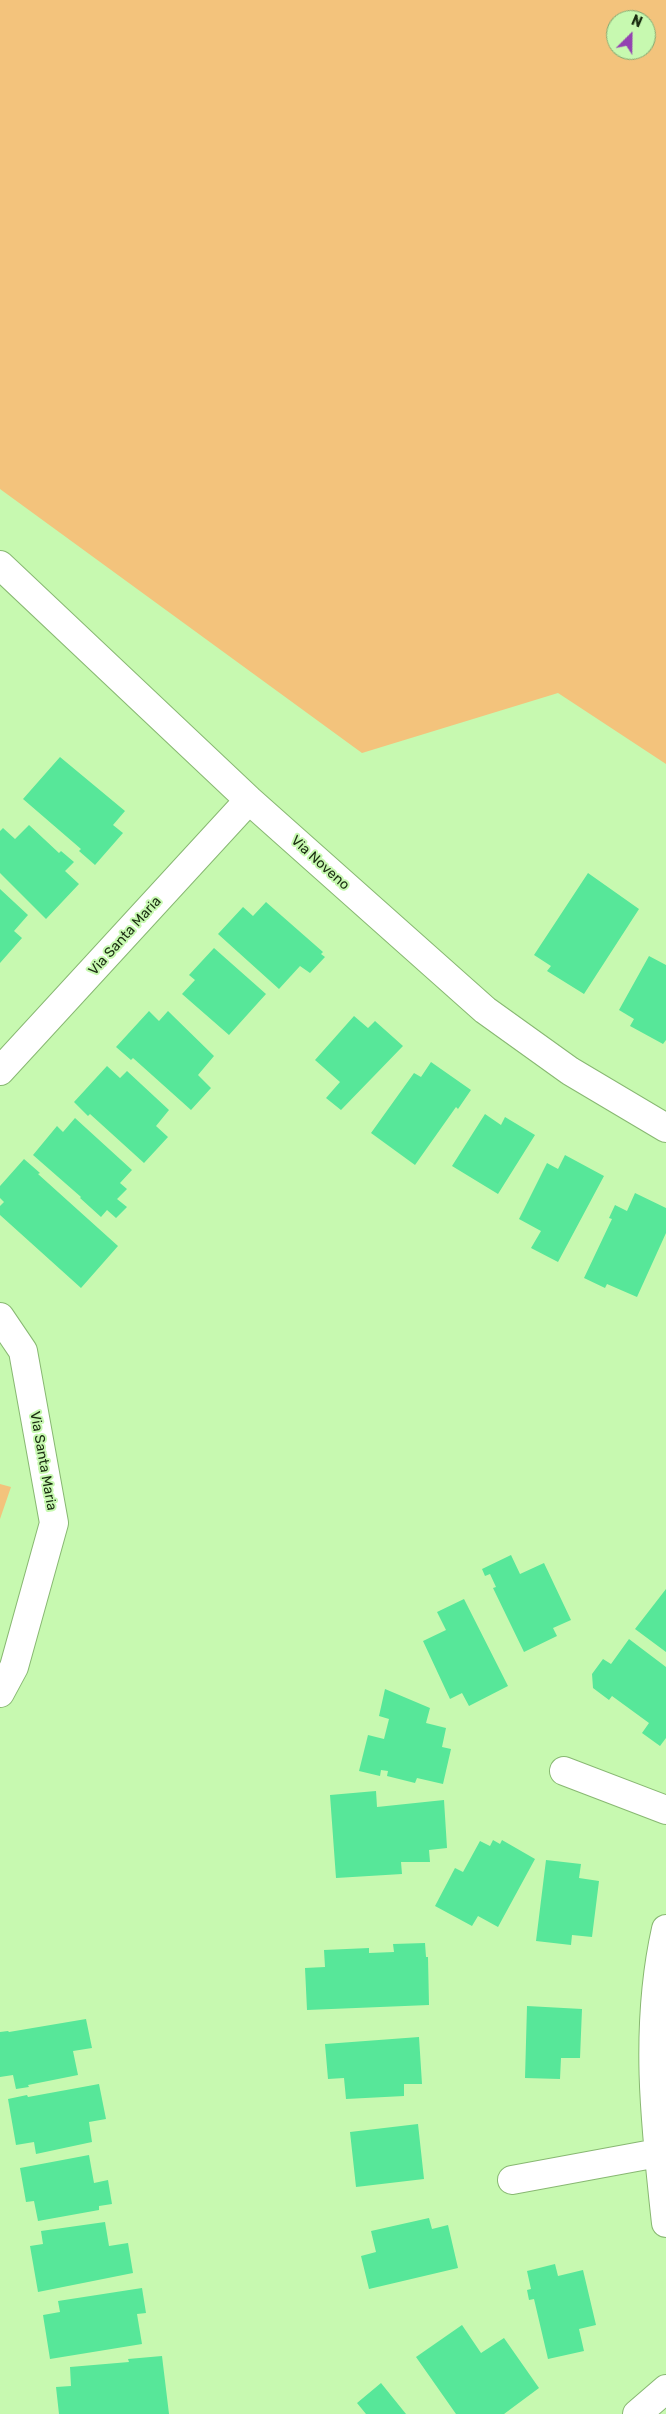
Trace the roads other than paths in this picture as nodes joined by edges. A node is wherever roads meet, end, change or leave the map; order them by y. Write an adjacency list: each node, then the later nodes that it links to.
1 (0, 565): 2 (street, Via Noveno)
2 (249, 800): 3 (street, Via Santa Maria); 4 (street, Via Noveno)
3 (0, 1071)
4 (666, 1128)
5 (0, 1317): 6 (street, Via Santa Maria)
6 (0, 1693)
7 (564, 1771): 8 (street)
8 (666, 1810)
9 (666, 1929): 10 (street)
10 (658, 2153): 11 (street); 12 (street)
11 (512, 2180)
12 (666, 2223)
13 (666, 2388): 14 (street)
14 (637, 2414)

